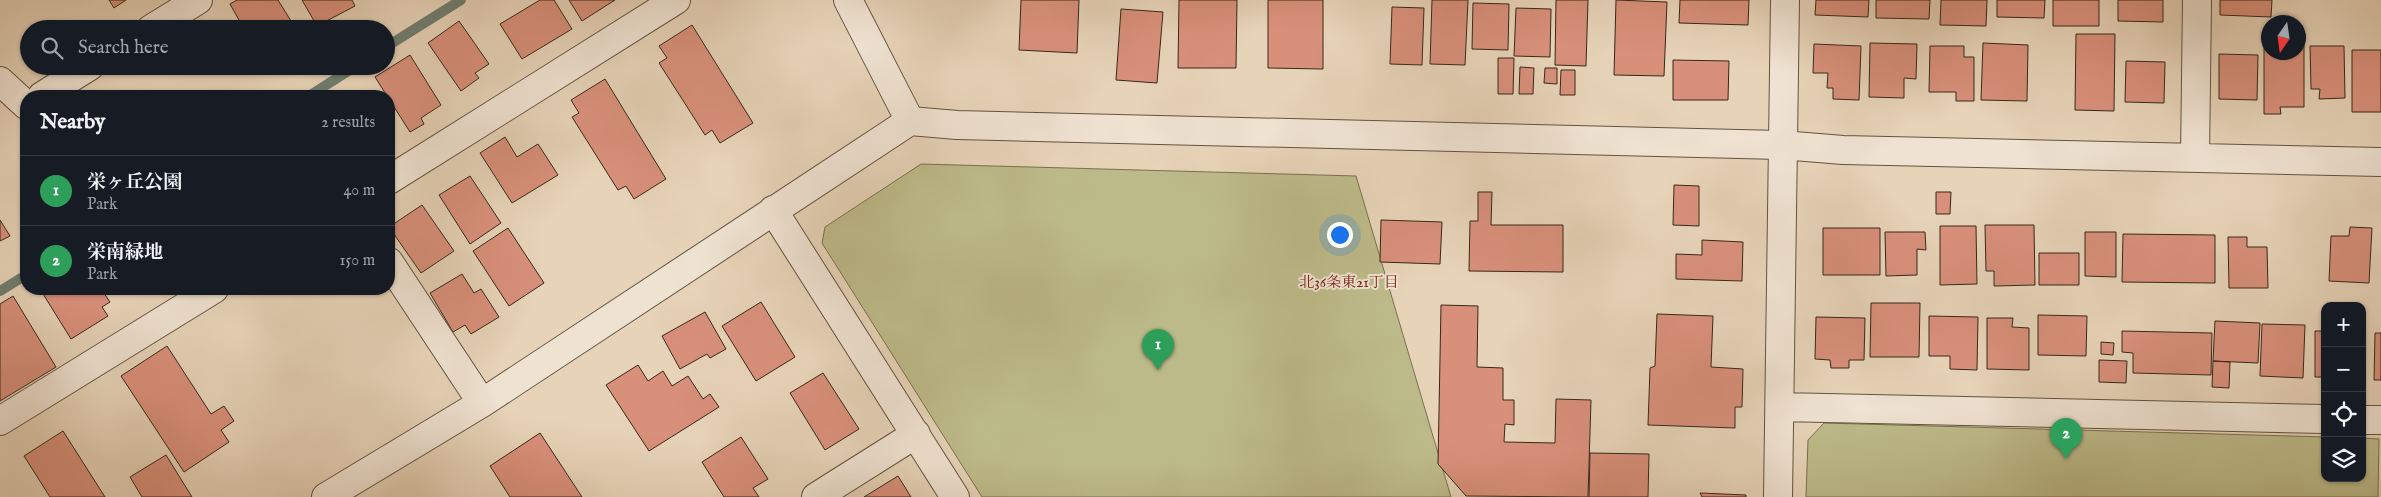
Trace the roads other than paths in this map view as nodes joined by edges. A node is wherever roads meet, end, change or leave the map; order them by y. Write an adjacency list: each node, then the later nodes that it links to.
1 (198, 0): 6 (street)
2 (676, 0): 15 (street)
3 (848, 0): 11 (street)
4 (1785, 0): 12 (street)
5 (2196, 0): 13 (street)
6 (166, 20)
7 (76, 75): 9 (street)
8 (0, 81): 10 (street)
9 (52, 90)
10 (20, 99)
11 (910, 121): 12 (street); 16 (street)
12 (1782, 145): 13 (street); 20 (street)
13 (2195, 158): 14 (street)
14 (2381, 162)
15 (395, 176)
16 (773, 210): 19 (street); 25 (street)
17 (395, 271): 19 (street)
18 (204, 295): 24 (street)
19 (482, 403): 26 (street)
20 (1780, 407): 21 (street); 29 (street)
21 (2321, 419)
22 (2366, 420): 23 (street)
23 (2381, 420)
24 (0, 421)
25 (916, 434): 27 (street); 28 (street)
26 (326, 497)
27 (816, 497)
28 (955, 497)
29 (1778, 497)

